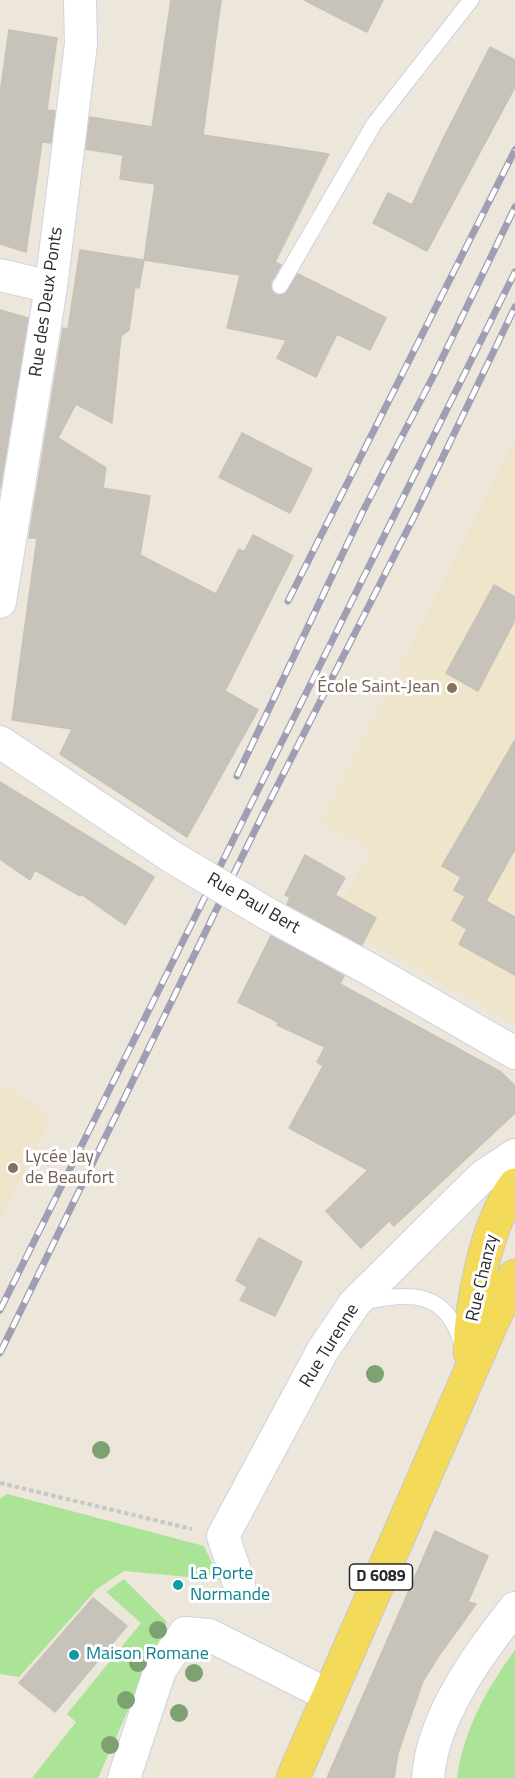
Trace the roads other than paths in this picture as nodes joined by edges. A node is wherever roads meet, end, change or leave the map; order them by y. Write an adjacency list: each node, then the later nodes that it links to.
1 (80, 0): 5 (street, Rue des Deux Ponts)
2 (471, 0): 4 (lane)
3 (0, 275): 5 (street)
4 (280, 286)
5 (51, 287): 6 (street, Rue des Deux Ponts)
6 (0, 602)
7 (0, 742): 8 (street, Rue Paul Bert, bridge)
8 (515, 1053)
9 (515, 1155): 12 (street, Rue Turenne)
10 (515, 1185): 13 (main road, Rue Chanzy / D 6089)
11 (515, 1276): 13 (main road, D 6089)
12 (354, 1304): 13 (lane); 14 (street, Rue Turenne)
13 (470, 1375): 16 (main road, D 6089)
14 (239, 1583)
15 (515, 1608): 19 (street)
16 (328, 1695): 17 (street); 18 (main road, D 6089)
17 (124, 1778)
18 (293, 1778)
19 (428, 1778)

